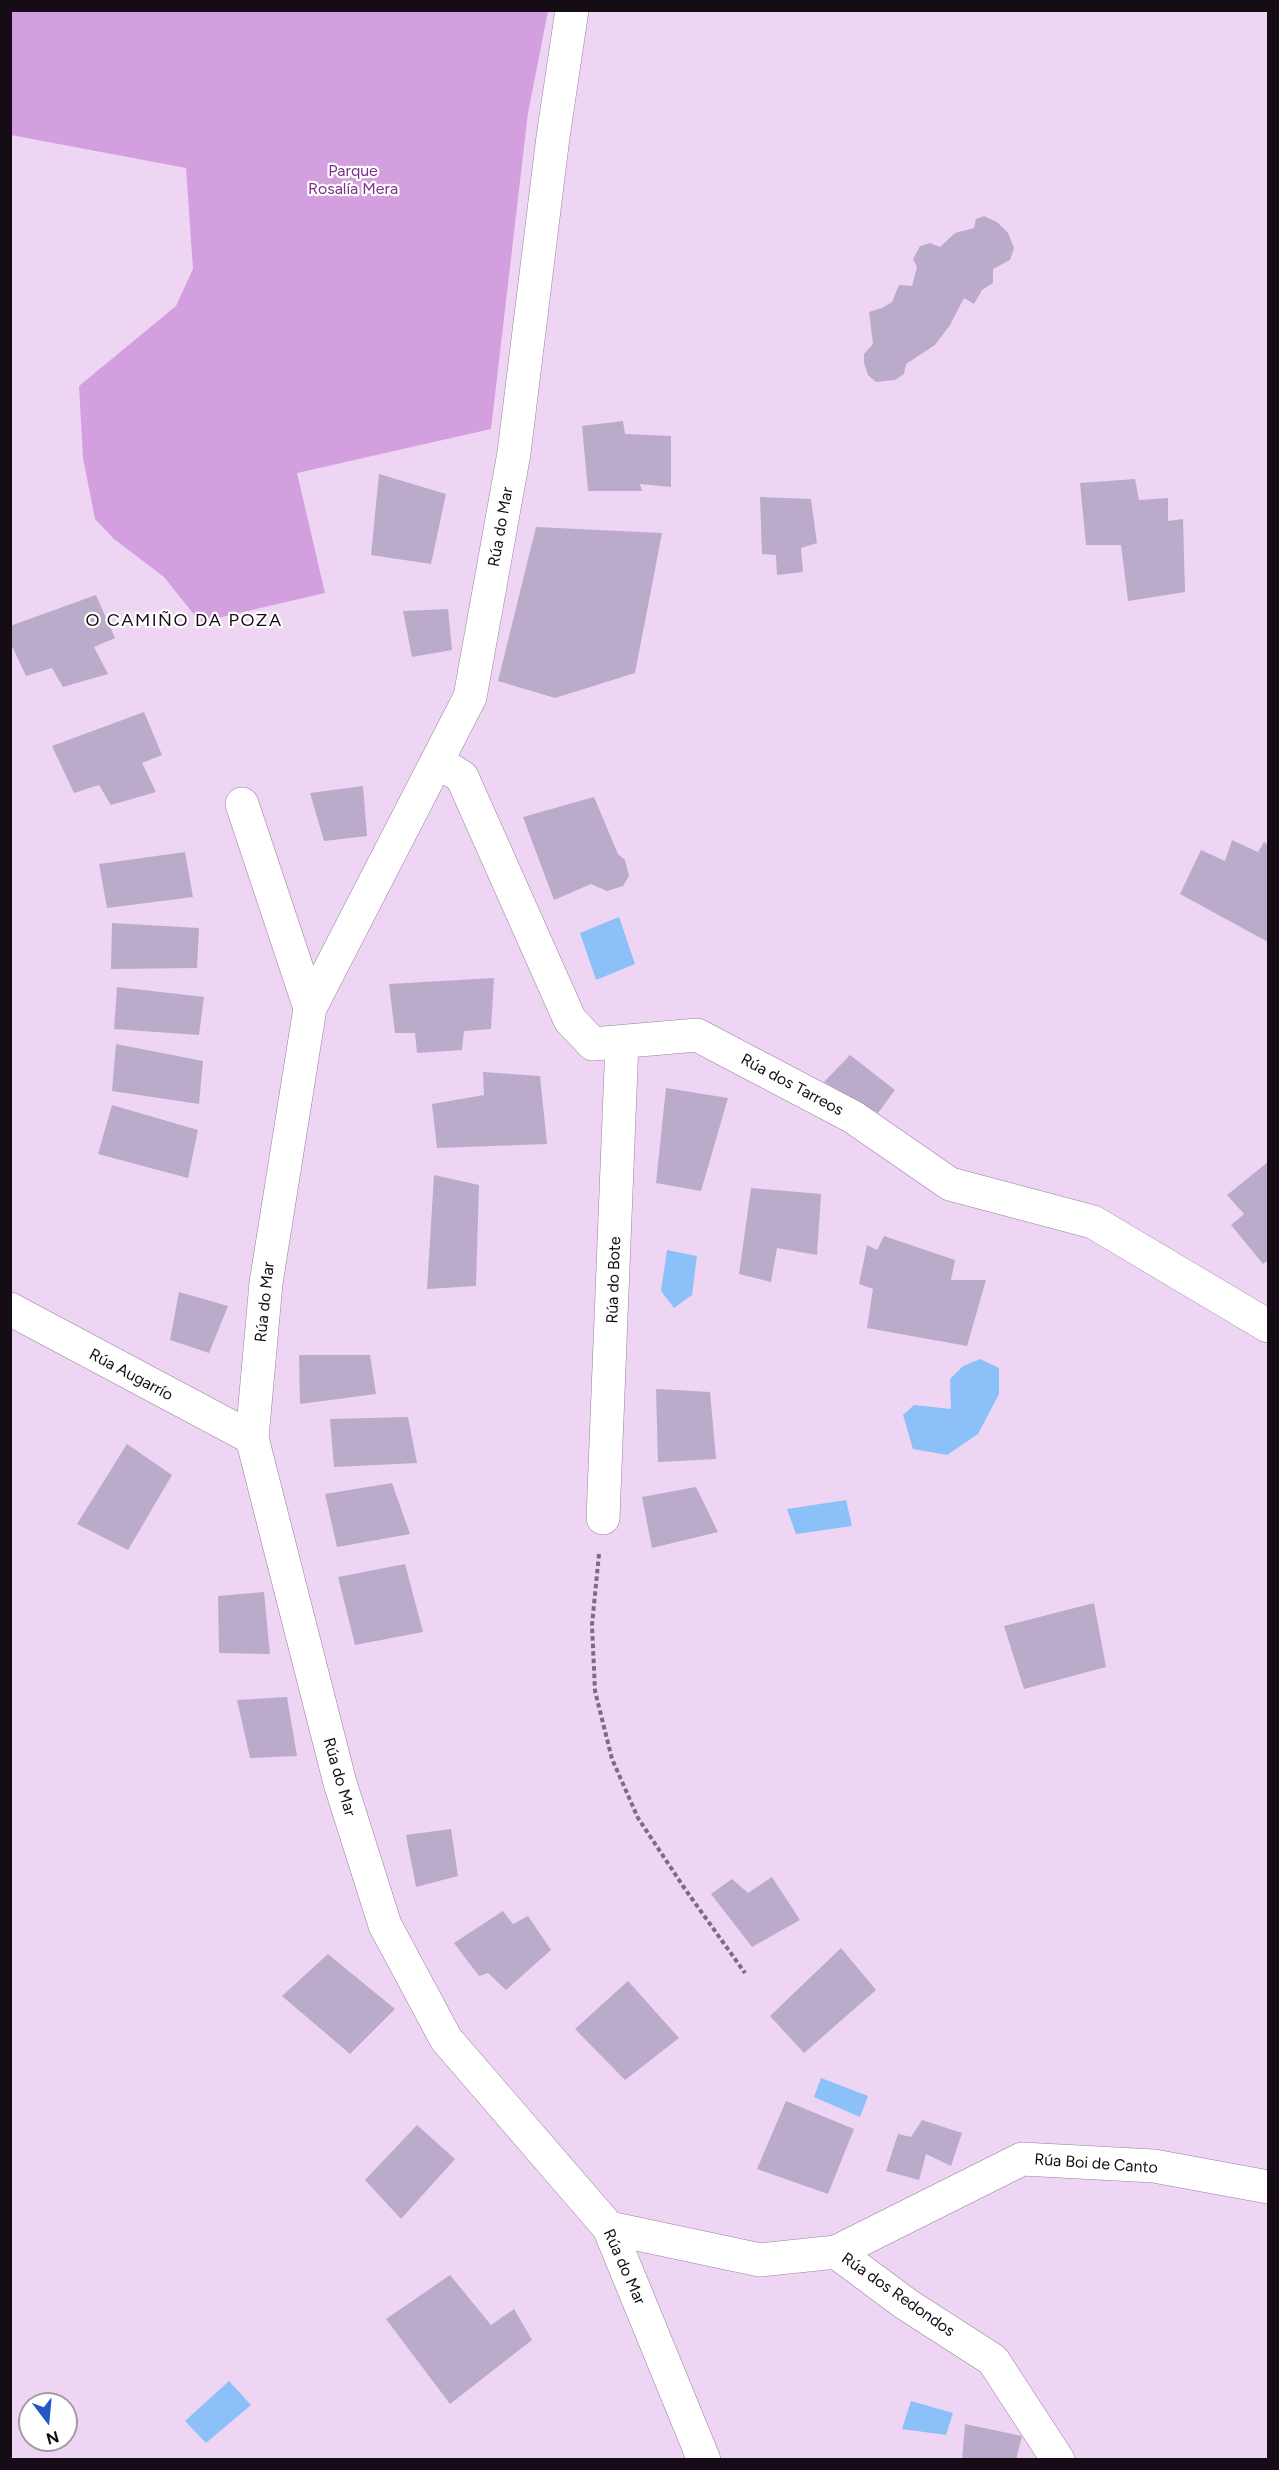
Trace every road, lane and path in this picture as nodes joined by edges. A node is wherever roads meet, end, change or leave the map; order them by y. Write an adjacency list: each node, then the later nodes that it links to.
1 (572, 10): 2 (street, Rúa do Mar)
2 (438, 762): 4 (street, Rúa do Mar); 5 (street, Rúa dos Tarreos)
3 (242, 804): 4 (street, Rúa do Mar)
4 (310, 1008): 8 (street, Rúa do Mar)
5 (622, 1042): 7 (street, Rúa dos Tarreos); 9 (street, Rúa do Bote)
6 (10, 1309): 8 (street, Rúa Augarrío)
7 (1269, 1326)
8 (252, 1438): 12 (street, Rúa do Mar)
9 (603, 1518): 10 (path)
10 (745, 1973)
11 (1269, 2187): 13 (street, Rúa Boi de Canto)
12 (609, 2228): 13 (street, Rúa dos Redondos); 14 (street, Rúa do Mar)
13 (836, 2252): 15 (street, Rúa dos Redondos)
14 (704, 2460)
15 (1058, 2460)

